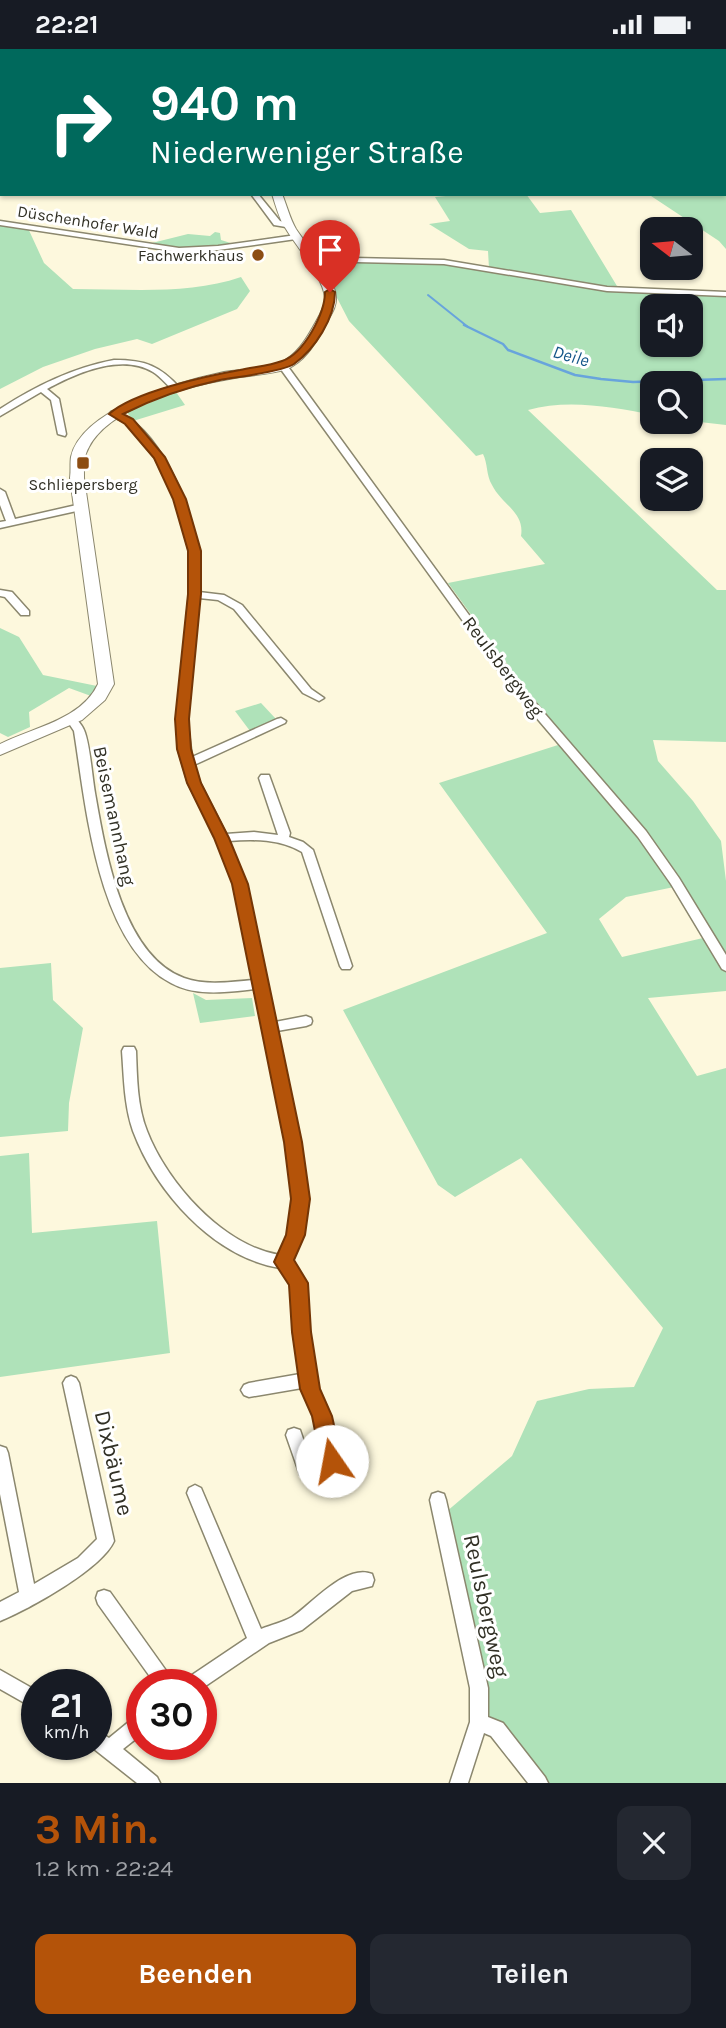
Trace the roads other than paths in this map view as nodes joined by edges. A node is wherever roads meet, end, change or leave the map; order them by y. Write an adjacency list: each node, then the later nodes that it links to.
1 (256, 196): 4 (street)
2 (278, 196): 4 (street)
3 (0, 223): 5 (street, Düschenhofer Wald)
4 (289, 226): 5 (street)
5 (296, 237): 6 (street)
6 (312, 259): 7 (street); 8 (street)
7 (726, 295)
8 (283, 366): 10 (street); 30 (street, Reulsbergweg)
9 (41, 388): 10 (street); 11 (street); 13 (street)
10 (177, 389): 12 (street)
11 (0, 413)
12 (114, 414): 15 (street); 19 (street)
13 (73, 425)
14 (0, 492): 16 (street)
15 (81, 507): 16 (street); 22 (street)
16 (11, 522): 17 (street)
17 (0, 525)
18 (0, 593): 20 (street)
19 (194, 594): 21 (street); 25 (street)
20 (25, 613)
21 (319, 698)
22 (71, 719): 24 (street); 31 (street, Beisemannhang)
23 (281, 721): 25 (street)
24 (0, 750)
25 (187, 764): 27 (street)
26 (265, 778): 28 (street)
27 (222, 838): 28 (street); 31 (street)
28 (283, 840): 29 (street)
29 (346, 966)
30 (726, 966)
31 (260, 984): 33 (street)
32 (306, 1021): 33 (street)
33 (269, 1028): 35 (street)
34 (129, 1051): 35 (street)
35 (284, 1262): 36 (street)
36 (308, 1380): 38 (street); 39 (street)
37 (71, 1383): 44 (street, Dixbäume)
38 (249, 1390)
39 (295, 1435)
40 (0, 1453): 44 (street)
41 (195, 1493): 47 (street)
42 (438, 1500): 52 (street, Reulsbergweg)
43 (366, 1580): 47 (street)
44 (28, 1595): 46 (street, Dixbäume)
45 (104, 1598): 48 (street)
46 (0, 1612)
47 (257, 1641): 49 (street)
48 (155, 1669)
49 (216, 1669)
50 (0, 1679): 51 (street)
51 (21, 1691)
52 (478, 1722): 55 (street, Reulsbergweg); 56 (street)
53 (112, 1750): 54 (street)
54 (151, 1783)
55 (459, 1783)
56 (538, 1783)

